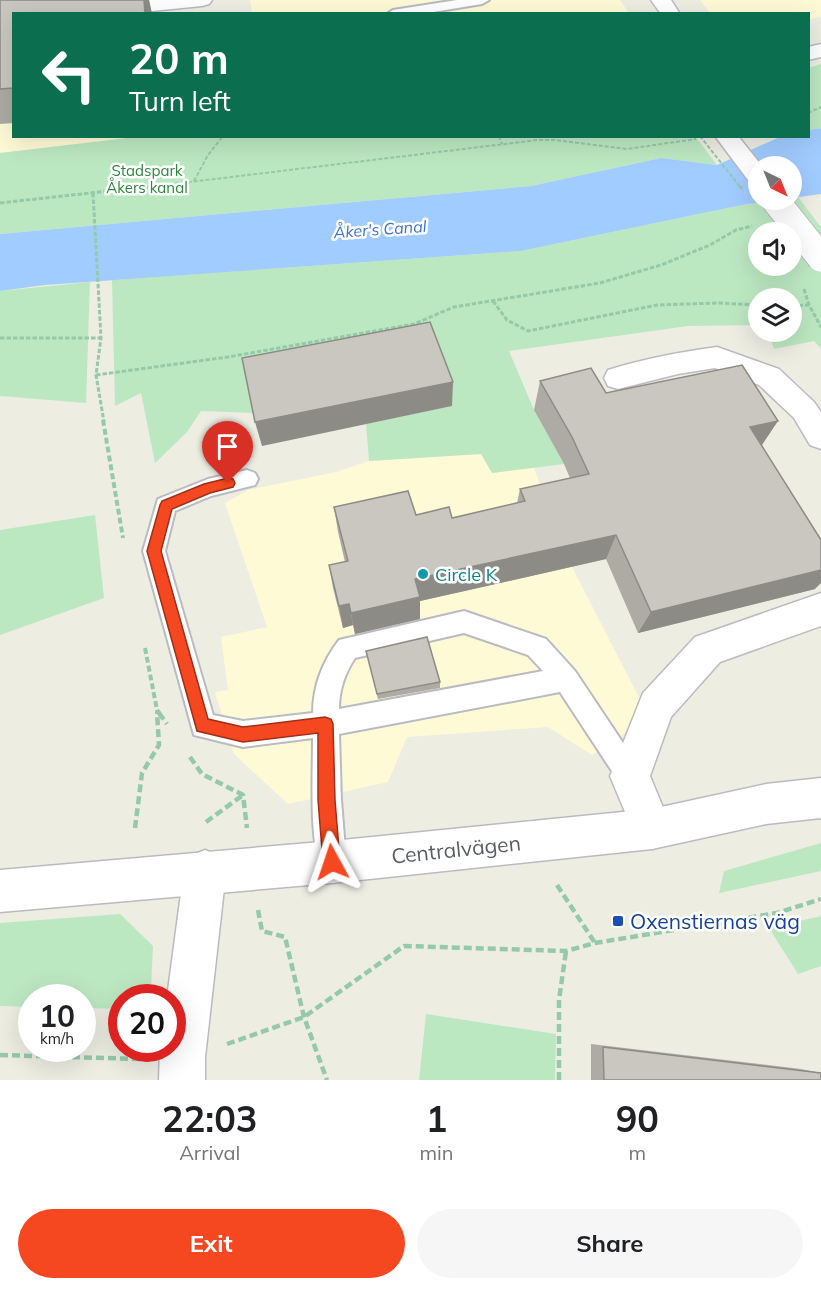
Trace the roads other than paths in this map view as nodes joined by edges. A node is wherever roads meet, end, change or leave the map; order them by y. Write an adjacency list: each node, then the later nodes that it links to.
1 (203, 0): 3 (street)
2 (482, 0): 4 (lane)
3 (152, 5)
4 (387, 11)
5 (711, 138): 6 (street)
6 (748, 181)
7 (783, 210): 8 (street, bridge)
8 (821, 258)
9 (618, 378): 10 (street)
10 (821, 437)
11 (248, 479): 14 (lane)
12 (821, 609): 15 (street)
13 (566, 679): 14 (lane); 14 (lane); 15 (lane)
14 (325, 724): 20 (lane)
15 (630, 776): 19 (street)
16 (821, 782): 18 (street, Centralvägen)
17 (821, 798): 18 (street, Centralvägen)
18 (766, 804): 19 (street, Centralvägen)
19 (652, 829): 20 (street, Centralvägen)
20 (332, 862): 21 (street, Centralvägen)
21 (206, 872): 22 (street, Centralvägen); 23 (street)
22 (0, 891)
23 (182, 1080)

